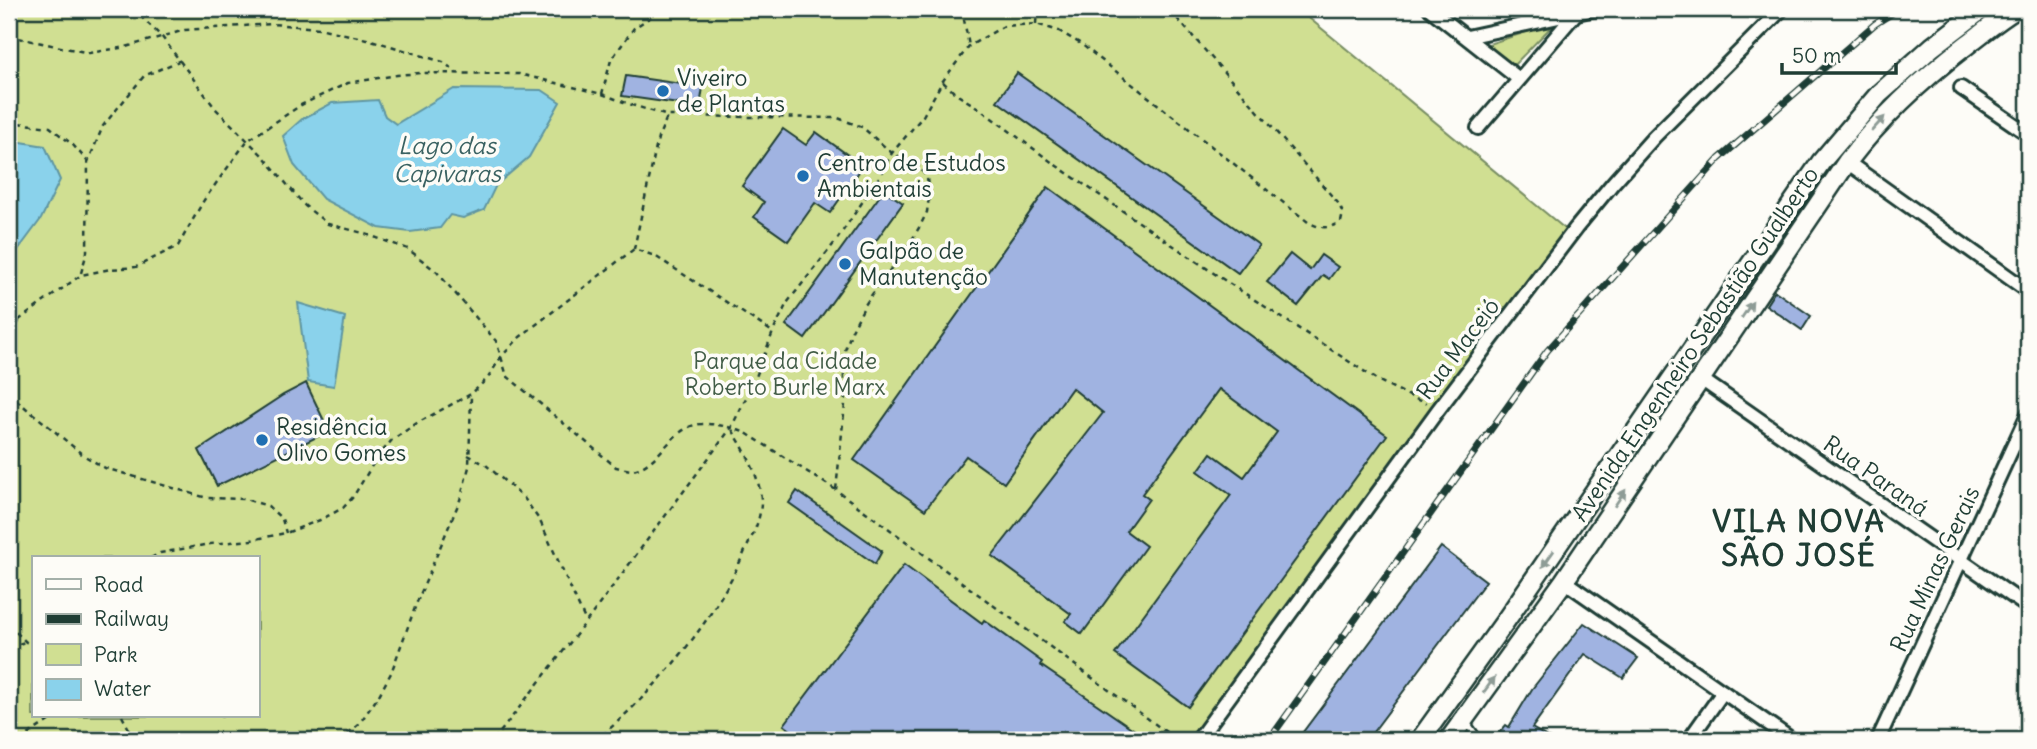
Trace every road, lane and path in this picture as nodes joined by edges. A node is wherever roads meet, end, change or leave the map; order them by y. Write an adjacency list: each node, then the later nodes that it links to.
1 (133, 9): 14 (path)
2 (663, 9): 22 (path)
3 (962, 9): 16 (path)
4 (1037, 9): 12 (path)
5 (1169, 9): 12 (path)
6 (1430, 9): 15 (street)
7 (1595, 9): 11 (street)
8 (1782, 9): 42 (street, Rua Maceió)
9 (1982, 9): 70 (main road, Avenida Engenheiro Sebastião Gualberto, one-way to 70)
10 (2016, 9): 30 (main road, Avenida Engenheiro Sebastião Gualberto, one-way to 10)
11 (1576, 13): 15 (street); 19 (street)
12 (1036, 24): 16 (path)
13 (9, 36): 14 (path)
14 (162, 37): 17 (path); 18 (path)
15 (1467, 37): 19 (street)
16 (969, 46): 20 (path)
17 (181, 60): 27 (path); 29 (path)
18 (456, 72): 22 (path); 27 (path)
19 (1519, 79): 25 (street)
20 (942, 82): 28 (path); 42 (path)
21 (1961, 88): 26 (street)
22 (602, 94): 23 (path)
23 (667, 116): 28 (path); 31 (path)
24 (9, 122): 29 (path)
25 (1478, 128)
26 (2028, 134)
27 (247, 141): 32 (path); 38 (path)
28 (892, 153): 36 (path); 48 (path)
29 (88, 162): 32 (path)
30 (1847, 162): 33 (street); 39 (main road, Avenida Engenheiro Sebastião Gualberto, one-way to 30)
31 (634, 249): 36 (path); 38 (path)
32 (80, 275): 34 (path)
33 (2028, 291)
34 (19, 320): 35 (path); 37 (path)
35 (9, 324)
36 (773, 331): 44 (path)
37 (9, 344)
38 (501, 358): 41 (path); 44 (path)
39 (1701, 379): 51 (street, Rua Paraná); 52 (main road, Avenida Engenheiro Sebastião Gualberto, one-way to 39)
40 (9, 393): 49 (path)
41 (471, 394): 47 (path); 49 (path)
42 (1438, 410): 69 (street, Rua Maceió)
43 (2028, 414): 45 (street, Rua Minas Gerais)
44 (731, 428): 48 (path); 54 (path); 67 (path)
45 (2017, 440): 46 (street); 51 (street, Rua Minas Gerais)
46 (2028, 447)
47 (468, 454): 54 (path); 65 (path)
48 (836, 490): 68 (path)
49 (286, 533): 50 (path)
50 (156, 556)
51 (1962, 562): 53 (street, Rua Paraná); 75 (street, Rua Minas Gerais)
52 (1564, 581): 59 (street); 62 (main road, Avenida Engenheiro Sebastião Gualberto, one-way to 52)
53 (2028, 607)
54 (586, 622): 66 (path)
55 (9, 625): 56 (path)
56 (26, 642): 57 (path); 58 (path)
57 (32, 644)
58 (9, 647)
59 (1723, 692): 73 (street); 74 (street)
60 (53, 718): 63 (path)
61 (123, 718): 64 (path)
62 (1464, 719): 71 (main road, Avenida Engenheiro Sebastião Gualberto); 72 (lane)
63 (20, 740)
64 (135, 740)
65 (340, 740)
66 (494, 740)
67 (594, 740)
68 (1177, 740)
69 (1198, 740)
70 (1420, 740)
71 (1450, 740)
72 (1479, 740)
73 (1689, 740)
74 (1792, 740)
75 (1878, 740)

